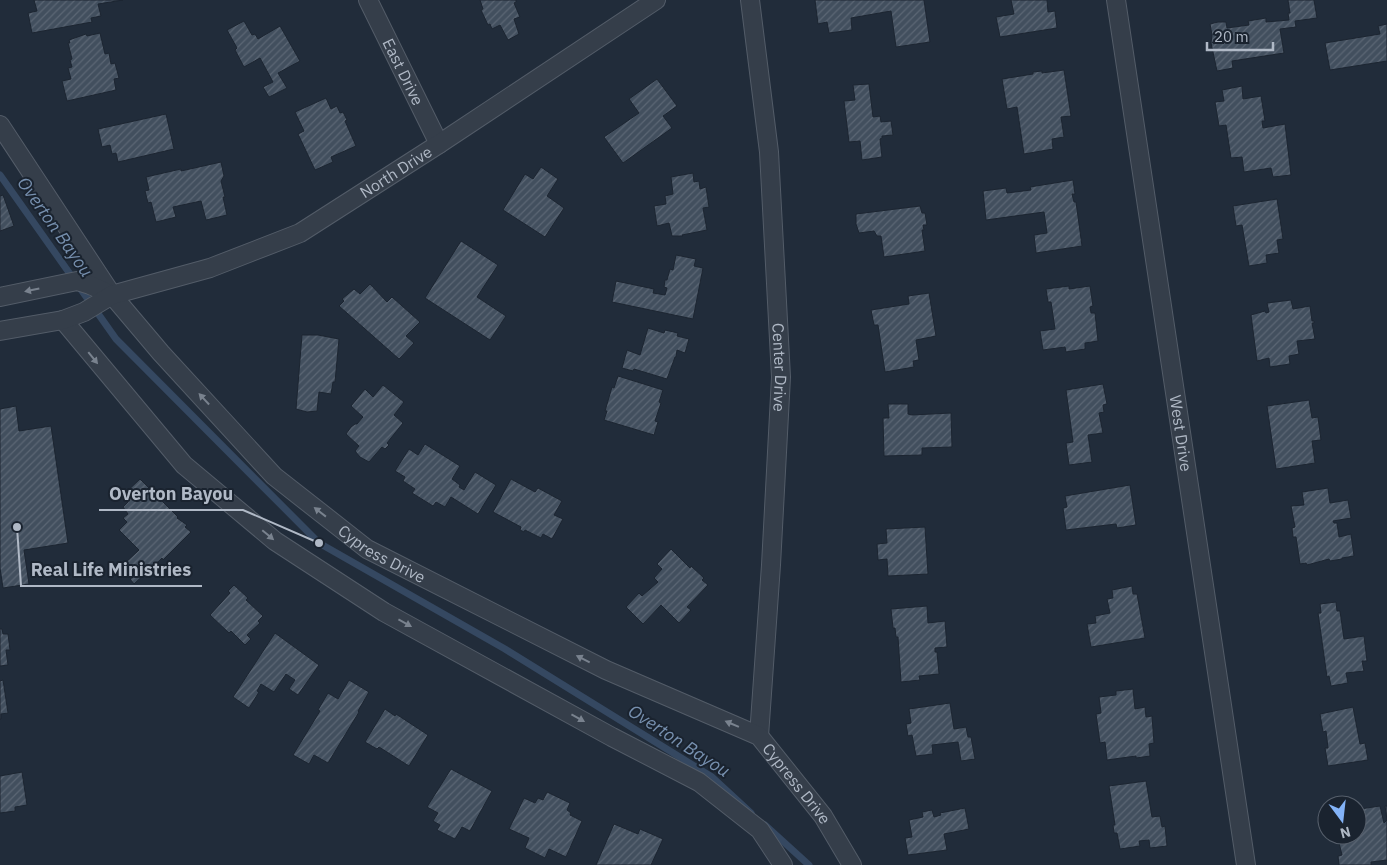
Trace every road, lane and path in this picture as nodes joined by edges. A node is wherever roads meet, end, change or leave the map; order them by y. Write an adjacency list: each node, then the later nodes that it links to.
1 (368, 0): 6 (street, East Drive)
2 (656, 0): 6 (street, North Drive)
3 (750, 0): 11 (street, Center Drive)
4 (1116, 0): 14 (street, West Drive)
5 (0, 125): 8 (street, Cypress Drive)
6 (439, 144): 8 (street, North Drive)
7 (0, 297): 8 (street, one-way to 7)
8 (107, 298): 9 (street, North Drive); 11 (street, Cypress Drive, one-way to 8)
9 (63, 320): 10 (street, North Drive); 12 (street, one-way to 12)
10 (0, 331)
11 (759, 736): 13 (street, Cypress Drive)
12 (783, 865)
13 (852, 865)
14 (1246, 865)

